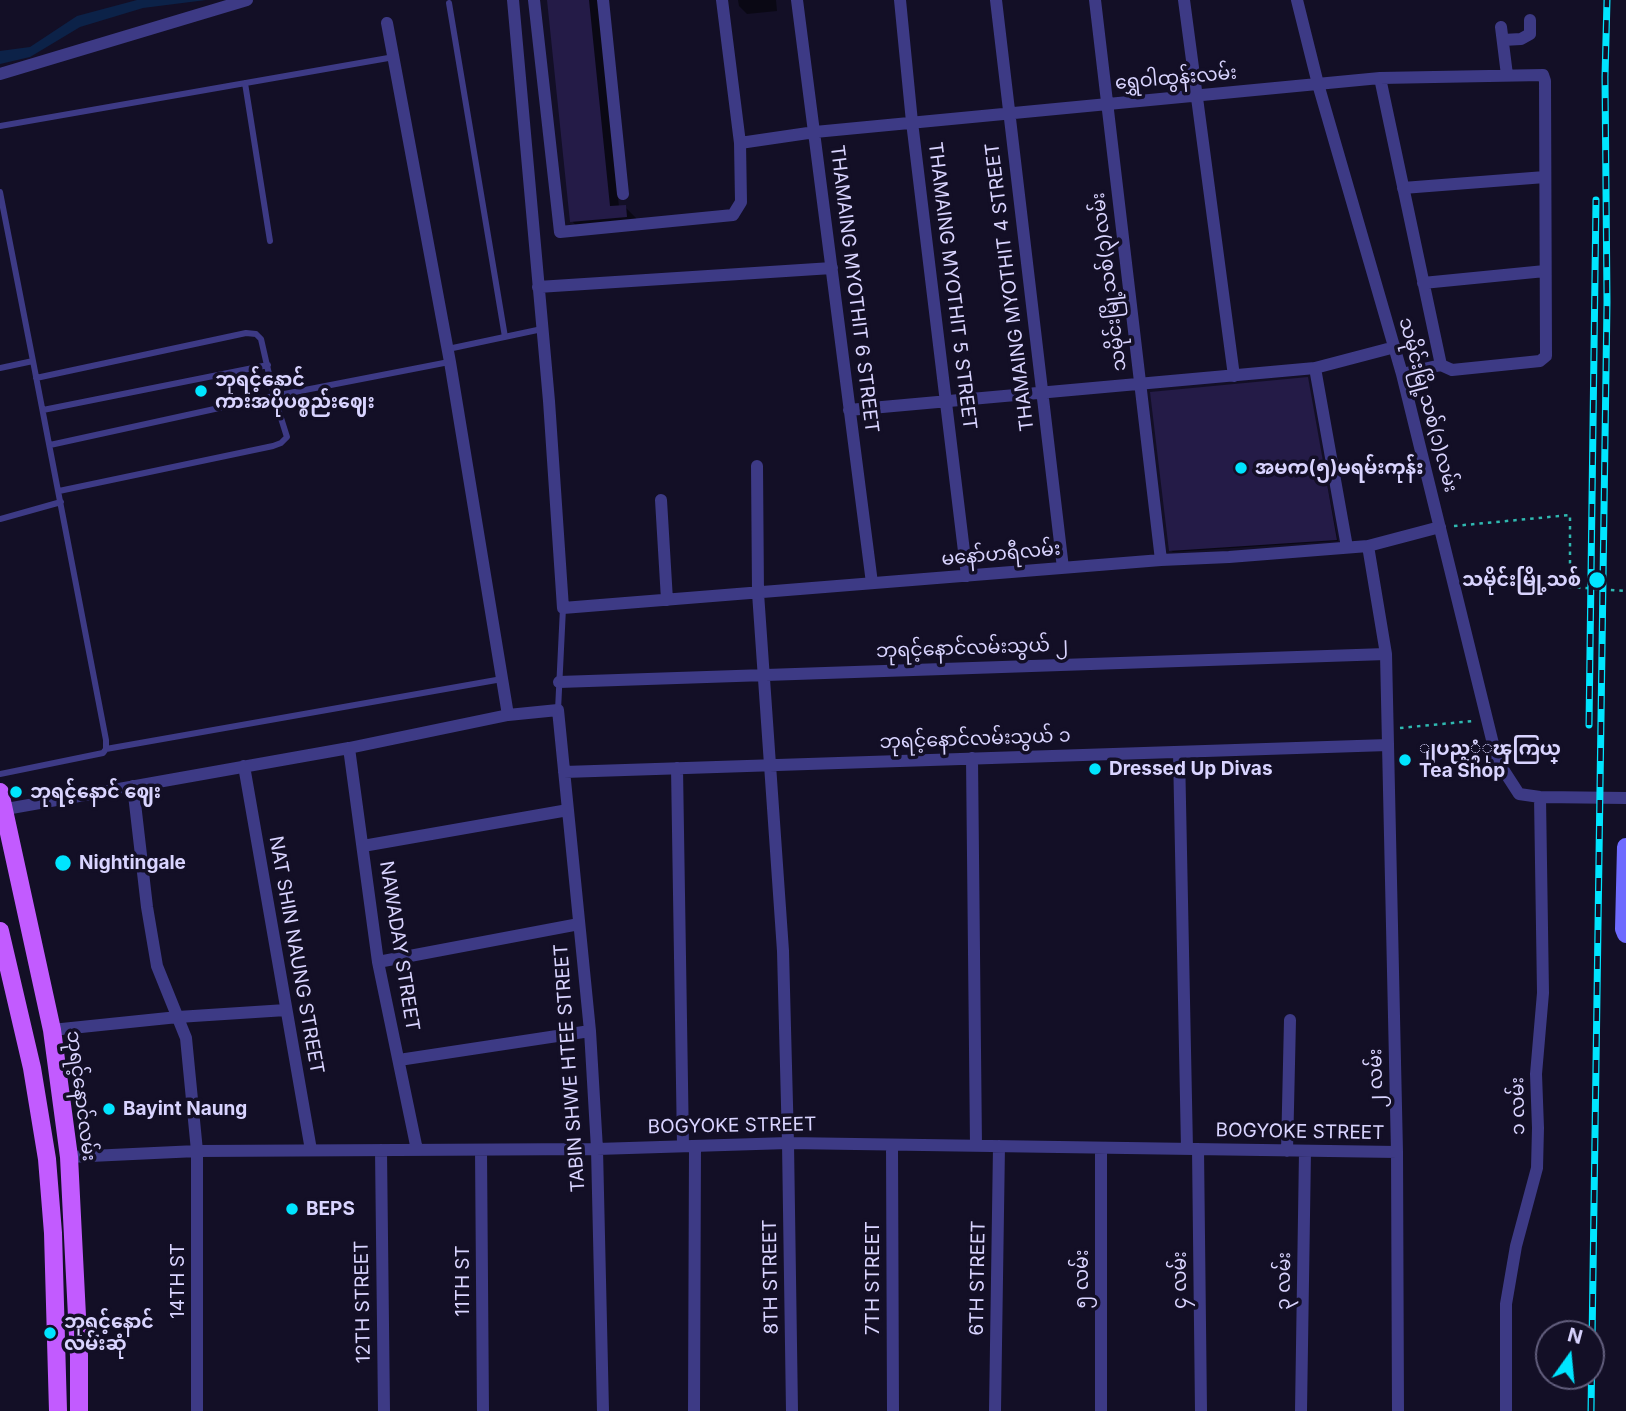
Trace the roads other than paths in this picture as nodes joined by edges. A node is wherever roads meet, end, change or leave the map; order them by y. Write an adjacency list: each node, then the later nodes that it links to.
1 (247, 0): 16 (street)
2 (513, 0): 36 (street)
3 (534, 0): 27 (street)
4 (603, 0): 31 (street)
5 (722, 0): 27 (street)
6 (797, 0): 26 (street, THAMAING MYOTHIT 6 STREET)
7 (900, 0): 24 (street, THAMAING MYOTHIT 5 STREET)
8 (996, 0): 23 (street, THAMAING MYOTHIT 4 STREET)
9 (1095, 0): 22 (street, သမိုင်းမြို့သစ်(၃)လမ်း)
10 (1184, 0): 21 (street)
11 (1297, 0): 20 (street, သမိုင်းမြို့သစ်(၁)လမ်း)
12 (449, 3): 38 (lane)
13 (1530, 20): 17 (street)
14 (387, 23): 15 (street)
15 (394, 57): 19 (lane); 40 (street)
16 (0, 74)
17 (1507, 75): 18 (street, ရွှေဝါထွန်းလမ်း); 28 (street, ရွှေဝါထွန်းလမ်း)
18 (1380, 78): 20 (street, ရွှေဝါထွန်းလမ်း); 29 (street)
19 (245, 83): 25 (lane); 32 (lane)
20 (1318, 84): 21 (street, ရွှေဝါထွန်းလမ်း); 39 (street, သမိုင်းမြို့သစ်(၁)လမ်း)
21 (1197, 95): 22 (street, ရွှေဝါထွန်းလမ်း); 47 (street)
22 (1107, 104): 23 (street, ရွှေဝါထွန်းလမ်း); 49 (street, သမိုင်းမြို့သစ်(၃)လမ်း)
23 (1009, 113): 24 (street, ရွှေဝါထွန်းလမ်း); 50 (street, THAMAING MYOTHIT 4 STREET)
24 (912, 122): 26 (street, ရွှေဝါထွန်းလမ်း); 52 (street, THAMAING MYOTHIT 5 STREET)
25 (0, 126)
26 (815, 132): 27 (street, ရွှေဝါထွန်းလမ်း); 33 (street, THAMAING MYOTHIT 6 STREET)
27 (740, 143)
28 (1545, 177): 29 (street); 34 (street)
29 (1403, 188): 35 (street)
30 (0, 192): 41 (lane)
31 (623, 194)
32 (270, 241)
33 (832, 268): 36 (street); 54 (street, THAMAING MYOTHIT 6 STREET)
34 (1545, 271): 35 (street); 43 (street)
35 (1423, 283): 43 (street)
36 (538, 287): 37 (street)
37 (542, 329): 38 (lane); 70 (street)
38 (505, 337): 40 (lane)
39 (1395, 347): 45 (street); 46 (street, သမိုင်းမြို့သစ်(၁)လမ်း)
40 (449, 356): 51 (lane); 73 (street)
41 (33, 361): 44 (lane); 48 (lane)
42 (268, 365): 48 (lane); 51 (lane); 53 (lane)
43 (1441, 365): 46 (street)
44 (0, 368)
45 (1315, 368): 47 (street); 63 (street)
46 (1402, 374): 61 (street, သမိုင်းမြို့သစ်(၁)လမ်း)
47 (1234, 376): 49 (street)
48 (36, 378): 53 (lane)
49 (1140, 384): 50 (street); 64 (street, သမိုင်းမြို့သစ်(၃)လမ်း)
50 (1042, 393): 52 (street); 65 (street, THAMAING MYOTHIT 4 STREET)
51 (274, 396): 55 (lane); 57 (lane)
52 (947, 401): 54 (street); 66 (street, THAMAING MYOTHIT 5 STREET)
53 (43, 410): 55 (lane)
54 (849, 410): 67 (street, THAMAING MYOTHIT 6 STREET)
55 (50, 445): 57 (lane)
56 (757, 466): 68 (street, 8TH STREET)
57 (59, 491): 59 (lane)
58 (661, 500): 69 (street)
59 (61, 502): 60 (lane); 79 (lane)
60 (0, 519)
61 (1440, 527): 62 (street, မနော်ဟရီလမ်း); 88 (street, သမိုင်းမြို့သစ်(၁)လမ်း)
62 (1368, 546): 63 (street, မနော်ဟရီလမ်း); 71 (street, ၂ လမ်း)
63 (1347, 547): 64 (street, မနော်ဟရီလမ်း)
64 (1161, 560): 65 (street, မနော်ဟရီလမ်း)
65 (1063, 568): 66 (street, မနော်ဟရီလမ်း)
66 (967, 576): 67 (street, မနော်ဟရီလမ်း)
67 (872, 583): 68 (street, မနော်ဟရီလမ်း)
68 (758, 593): 69 (street, မနော်ဟရီလမ်း); 72 (street, 8TH STREET)
69 (667, 600): 70 (street, မနော်ဟရီလမ်း)
70 (563, 608): 74 (lane)
71 (1387, 654): 72 (street, ဘုရင့်နောင်လမ်းသွယ် ၂); 77 (street, ၂ လမ်း)
72 (762, 675): 74 (street, ဘုရင့်နောင်လမ်းသွယ် ၂); 82 (street, 8TH STREET)
73 (502, 679): 76 (street); 79 (lane)
74 (559, 681): 75 (lane)
75 (558, 710): 76 (street); 85 (street, TABIN SHWE HTEE STREET)
76 (508, 715): 78 (street)
77 (1388, 745): 80 (street, ဘုရင့်နောင်လမ်းသွယ် ၁); 119 (street, ၂ လမ်း)
78 (349, 748): 83 (street); 92 (street, NAWADAY STREET)
79 (106, 749): 86 (lane)
80 (1179, 752): 81 (street, ဘုရင့်နောင်လမ်းသွယ် ၁); 111 (street, ၄ လမ်း)
81 (972, 758): 82 (street, ဘုရင့်နောင်လမ်းသွယ် ၁); 107 (street)
82 (769, 765): 84 (street, ဘုရင့်နောင်လမ်းသွယ် ၁); 104 (street, 8TH STREET)
83 (244, 766): 87 (street); 98 (street, NAT SHIN NAUNG STREET)
84 (677, 768): 85 (street, ဘုရင့်နောင်လမ်းသွယ် ၁); 106 (street)
85 (564, 772): 91 (street, TABIN SHWE HTEE STREET)
86 (0, 774)
87 (133, 786): 90 (street); 99 (street, 14TH ST)
88 (1541, 797): 89 (street); 135 (street, ၁ လမ်း)
89 (1626, 798)
90 (1, 804): 101 (main road, ဘုရင့်နောင်လမ်း)
91 (568, 810): 92 (street); 94 (street, TABIN SHWE HTEE STREET)
92 (363, 846): 97 (street, NAWADAY STREET)
93 (1626, 847): 96 (main road)
94 (579, 925): 97 (street); 102 (street, TABIN SHWE HTEE STREET)
95 (0, 931): 121 (main road)
96 (1626, 934)
97 (378, 962): 103 (street, NAWADAY STREET)
98 (286, 1010): 99 (street); 112 (street, NAT SHIN NAUNG STREET)
99 (178, 1017): 101 (street); 116 (street, 14TH ST)
100 (1290, 1020): 117 (street)
101 (52, 1030): 120 (main road, ဘုရင့်နောင်လမ်း)
102 (590, 1031): 103 (street); 110 (street, TABIN SHWE HTEE STREET)
103 (399, 1059): 114 (street, NAWADAY STREET)
104 (788, 1143): 105 (street, BOGYOKE STREET); 106 (street, BOGYOKE STREET); 128 (street, 8TH STREET)
105 (892, 1144): 107 (street, BOGYOKE STREET); 129 (street, 7TH STREET)
106 (689, 1146): 110 (street, BOGYOKE STREET); 127 (street)
107 (976, 1146): 108 (street, BOGYOKE STREET)
108 (999, 1146): 109 (street, BOGYOKE STREET); 130 (street, 6TH STREET)
109 (1101, 1148): 111 (street, BOGYOKE STREET); 131 (street, ၅ လမ်း)
110 (597, 1149): 115 (street, BOGYOKE STREET); 126 (street, TABIN SHWE HTEE STREET)
111 (1193, 1149): 117 (street, BOGYOKE STREET); 132 (street, ၄ လမ်း)
112 (311, 1150): 113 (street, BOGYOKE STREET); 116 (street, BOGYOKE STREET)
113 (381, 1150): 114 (street, BOGYOKE STREET); 124 (street, 12TH STREET)
114 (417, 1150): 115 (street, BOGYOKE STREET)
115 (481, 1150): 125 (street, 11TH ST)
116 (197, 1151): 120 (street, BOGYOKE STREET); 123 (street, 14TH ST)
117 (1287, 1151): 118 (street, BOGYOKE STREET)
118 (1305, 1151): 119 (street, BOGYOKE STREET); 133 (street, ၃ လမ်း)
119 (1397, 1152): 134 (street, ၂ လမ်း)
120 (69, 1157): 122 (main road, ဘုရင့်နောင်လမ်း)
121 (58, 1411)
122 (79, 1411)
123 (197, 1411)
124 (384, 1411)
125 (483, 1411)
126 (603, 1411)
127 (694, 1411)
128 (792, 1411)
129 (893, 1411)
130 (995, 1411)
131 (1101, 1411)
132 (1201, 1411)
133 (1301, 1411)
134 (1398, 1411)
135 (1506, 1411)

